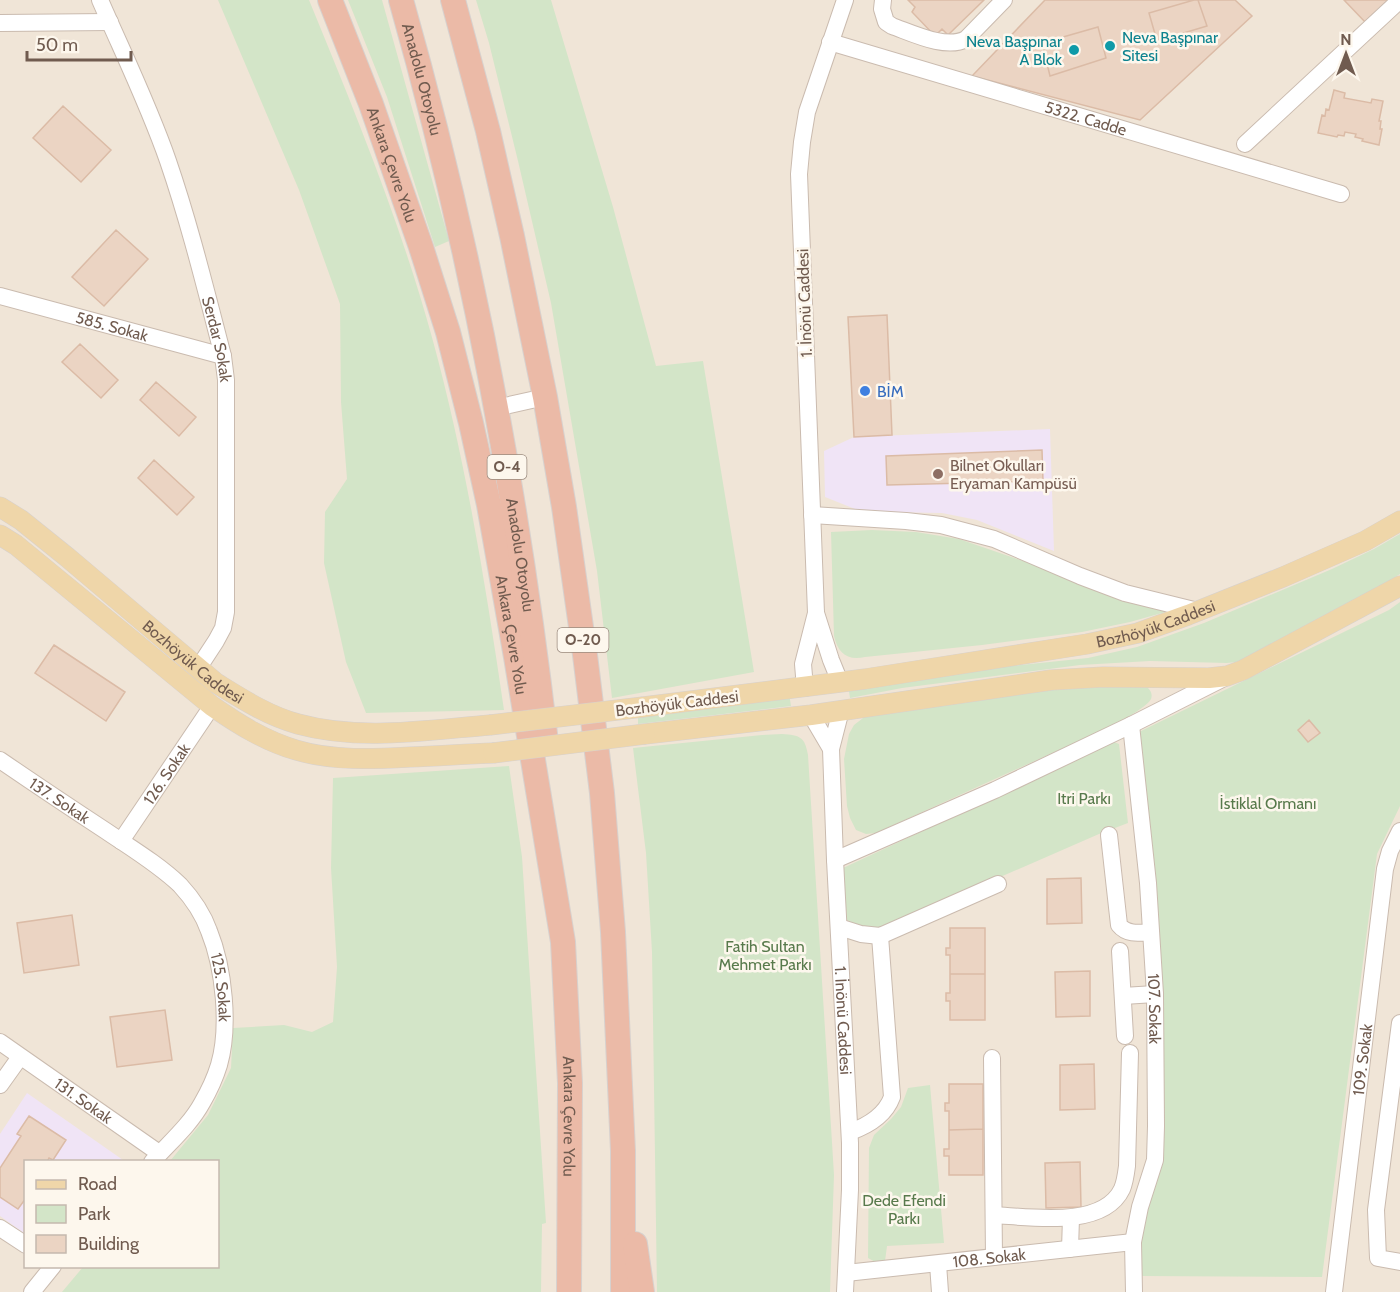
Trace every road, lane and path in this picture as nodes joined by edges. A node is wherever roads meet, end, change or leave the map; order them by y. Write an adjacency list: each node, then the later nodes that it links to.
1 (100, 0): 9 (street, Serdar Sokak)
2 (330, 0): 45 (highway, Ankara Çevre Yolu)
3 (401, 0): 17 (highway, Anadolu Otoyolu / O-4)
4 (453, 0): 16 (highway, O-20)
5 (845, 0): 11 (street, 1. İnönü Caddesi)
6 (883, 0): 7 (street)
7 (1004, 0)
8 (1400, 0): 12 (street)
9 (110, 22): 10 (street); 15 (street, Serdar Sokak)
10 (0, 23)
11 (830, 42): 13 (street, 5322. Cadde); 19 (street, 1. İnönü Caddesi)
12 (1245, 144)
13 (1341, 194)
14 (0, 296): 15 (street, 585. Sokak)
15 (223, 356): 25 (street, Serdar Sokak)
16 (545, 398): 17 (street); 56 (highway, O-20)
17 (496, 408): 45 (highway, Anadolu Otoyolu / O-4)
18 (0, 507): 25 (main road, Bozhöyük Caddesi)
19 (812, 515): 23 (street); 24 (street, 1. İnönü Caddesi)
20 (1400, 521): 23 (main road, Bozhöyük Caddesi)
21 (0, 535): 31 (main road, Bozhöyük Caddesi)
22 (1400, 586): 26 (main road, Bozhöyük Caddesi)
23 (1198, 611): 28 (main road, Bozhöyük Caddesi)
24 (816, 613): 28 (street); 29 (street)
25 (199, 667): 29 (main road, Bozhöyük Caddesi, bridge)
26 (1227, 676): 27 (main road, Bozhöyük Caddesi); 30 (street)
27 (1171, 677): 30 (street); 32 (main road, Bozhöyük Caddesi)
28 (840, 682): 29 (main road, Bozhöyük Caddesi); 32 (main road)
29 (805, 688): 33 (main road)
30 (1176, 703): 34 (street)
31 (212, 706): 33 (main road, Bozhöyük Caddesi, bridge); 39 (street, 126. Sokak)
32 (841, 710): 33 (main road, Bozhöyük Caddesi); 35 (street, 1. İnönü Caddesi)
33 (811, 715): 35 (street, 1. İnönü Caddesi)
34 (1131, 725): 40 (street); 43 (street, 107. Sokak)
35 (831, 749): 40 (street, 1. İnönü Caddesi)
36 (0, 760): 39 (street, 137. Sokak)
37 (1400, 831): 76 (street, 109. Sokak)
38 (1109, 835): 43 (street)
39 (121, 841): 57 (street, 125. Sokak)
40 (835, 860): 42 (street, 1. İnönü Caddesi)
41 (998, 884): 44 (street)
42 (839, 927): 44 (street); 55 (street, 1. İnönü Caddesi)
43 (1151, 932): 47 (street, 107. Sokak)
44 (880, 936): 55 (street)
45 (563, 942): 70 (highway, Ankara Çevre Yolu)
46 (1120, 951): 48 (street)
47 (1155, 994): 48 (street); 61 (street, 107. Sokak)
48 (1123, 996): 50 (street)
49 (1400, 1023): 65 (street)
50 (1125, 1036)
51 (7, 1049): 54 (street); 57 (street, 131. Sokak)
52 (1130, 1053): 59 (street)
53 (992, 1058): 58 (street)
54 (0, 1085)
55 (850, 1132): 68 (street, 1. İnönü Caddesi)
56 (622, 1151): 71 (highway, O-20); 72 (highway)
57 (155, 1157)
58 (994, 1215): 59 (street); 64 (street)
59 (1071, 1218): 63 (street)
60 (0, 1228): 62 (street)
61 (1133, 1242): 63 (street, 108. Sokak); 75 (street, 107. Sokak)
62 (24, 1244)
63 (1070, 1249): 64 (street, 108. Sokak)
64 (994, 1257): 66 (street, 108. Sokak)
65 (1400, 1262)
66 (938, 1264): 68 (street, 108. Sokak); 74 (street)
67 (51, 1268): 69 (street)
68 (846, 1273): 73 (street, 1. İnönü Caddesi)
69 (32, 1292)
70 (568, 1292)
71 (623, 1292)
72 (642, 1292)
73 (845, 1292)
74 (940, 1292)
75 (1134, 1292)
76 (1334, 1292)

